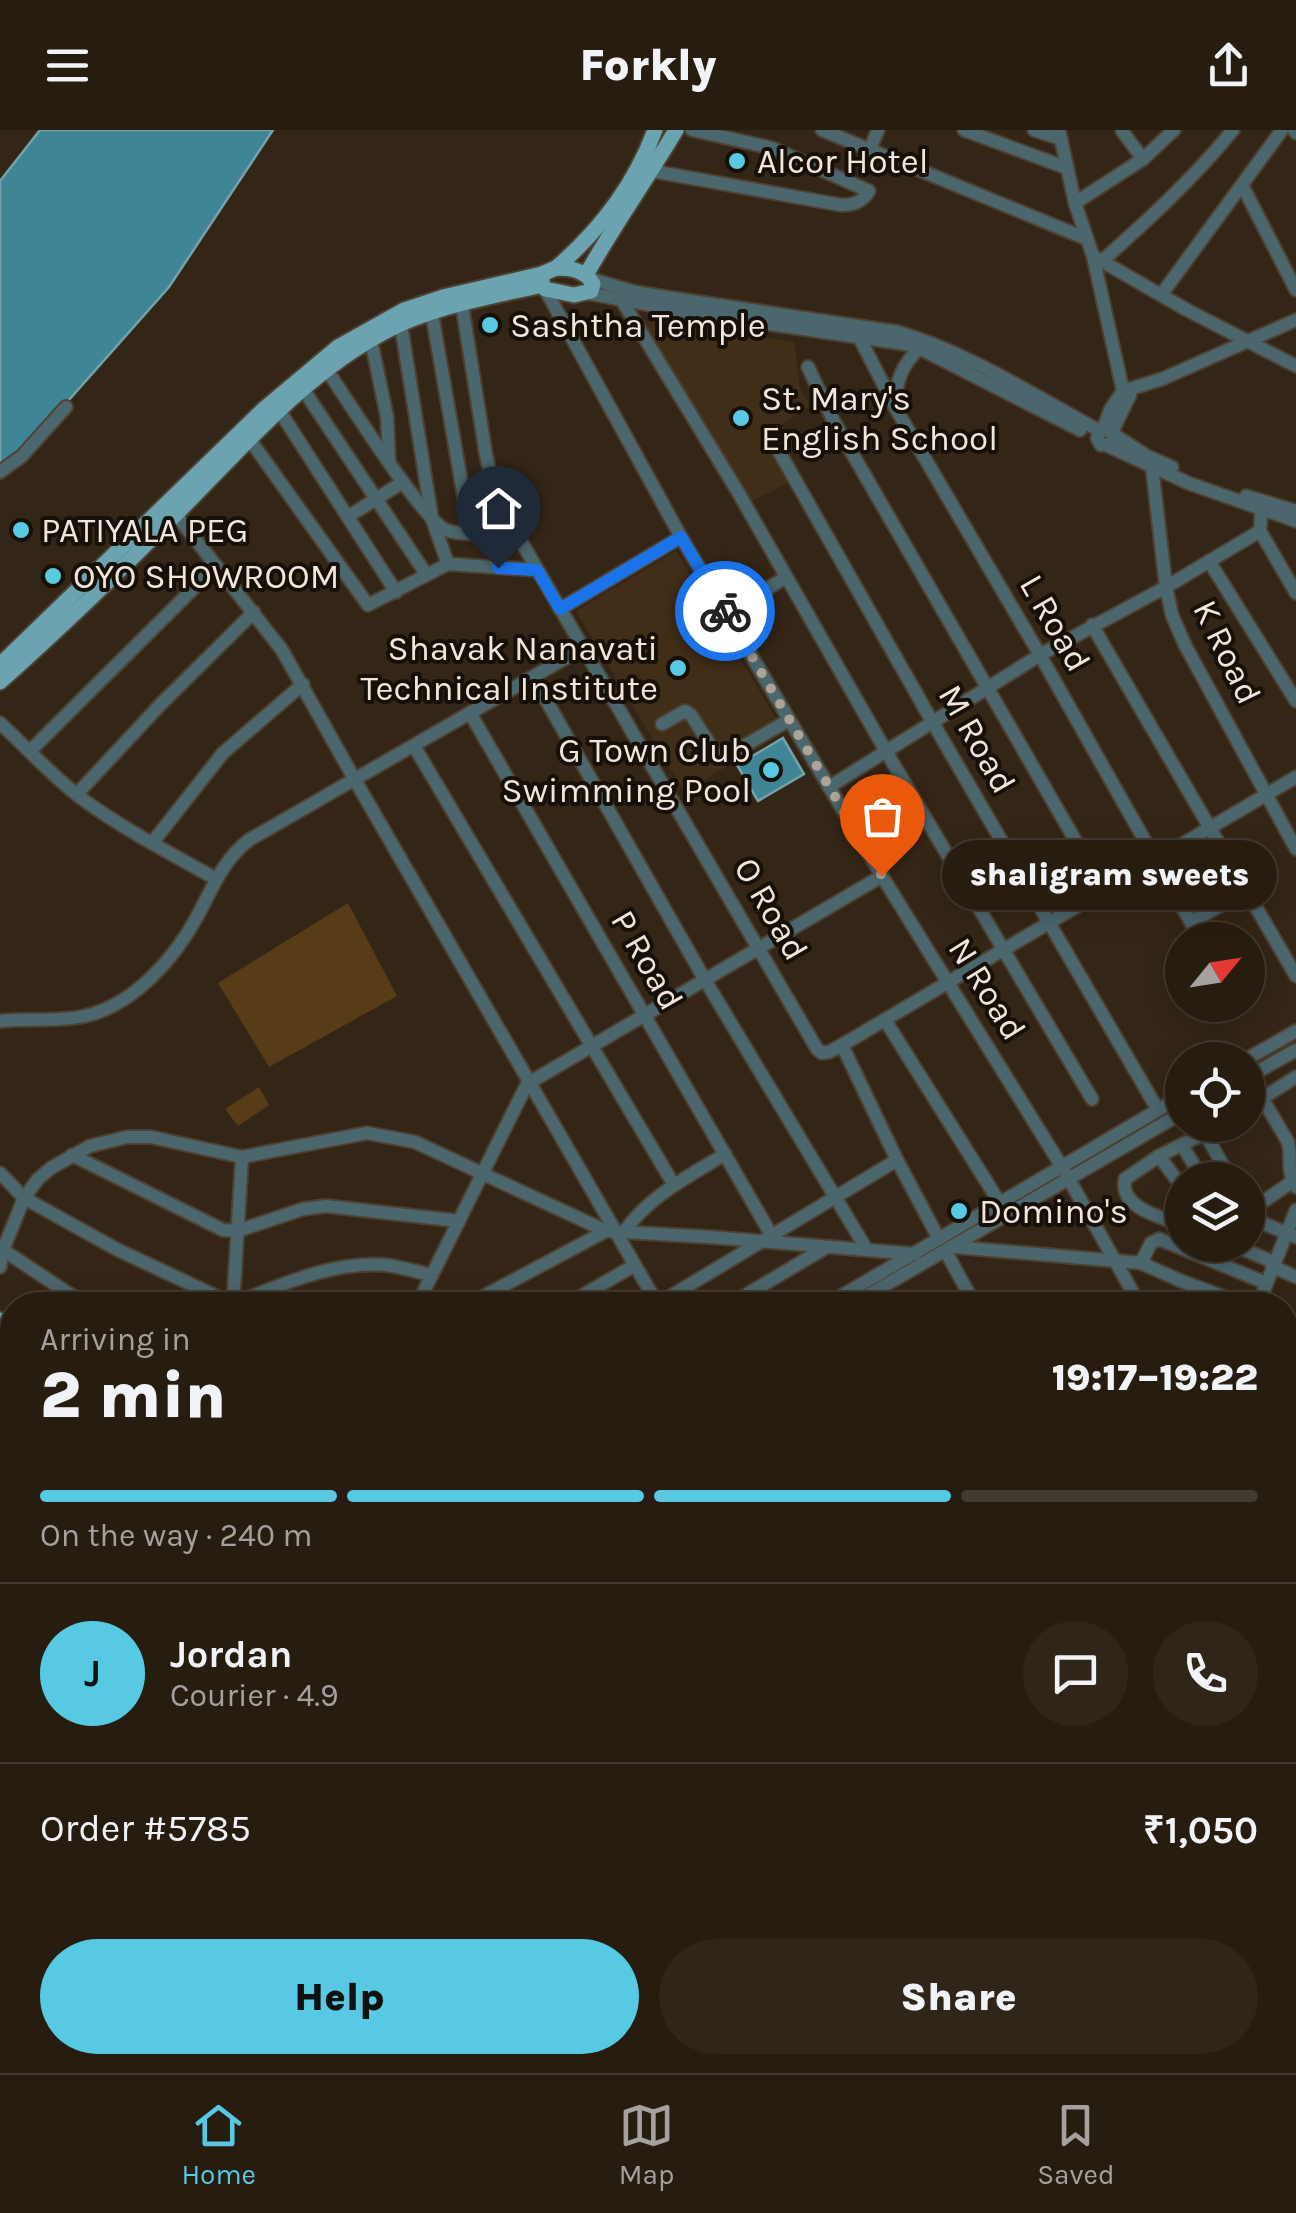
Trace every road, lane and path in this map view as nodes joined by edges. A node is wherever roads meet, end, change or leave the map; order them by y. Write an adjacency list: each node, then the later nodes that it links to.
1 (655, 130): 22 (main road)
2 (676, 130): 16 (main road)
3 (692, 130): 16 (street)
4 (822, 130): 13 (street)
5 (878, 130): 13 (street)
6 (964, 130): 15 (street)
7 (1034, 130): 12 (street)
8 (1174, 130): 14 (street)
9 (1232, 130): 20 (street)
10 (1282, 130): 17 (street)
11 (1122, 132): 14 (street)
12 (1060, 135): 15 (street)
13 (870, 150): 19 (street)
14 (1143, 159): 18 (street)
15 (1067, 168): 18 (street)
16 (652, 171): 23 (main road)
17 (1242, 185): 21 (street); 25 (street)
18 (1075, 203): 19 (street)
19 (1088, 239): 20 (street)
20 (1098, 259): 25 (street); 39 (street)
21 (1290, 264): 24 (street)
22 (546, 279): 23 (main road); 23 (main road); 27 (main road); 52 (main road); 60 (street, N Road)
23 (588, 282): 26 (street); 43 (street)
24 (1296, 290)
25 (1162, 295): 33 (street)
26 (621, 299): 31 (street); 66 (street)
27 (462, 305): 28 (main road); 57 (street, O Road)
28 (432, 314): 30 (main road); 59 (street)
29 (1296, 320): 33 (street)
30 (400, 325): 32 (main road); 55 (street)
31 (858, 336): 34 (street); 41 (street, L Road)
32 (371, 340): 37 (main road); 46 (street)
33 (1248, 340): 35 (street); 39 (street)
34 (919, 348): 41 (street); 43 (street)
35 (1296, 366)
36 (808, 367): 80 (street)
37 (326, 370): 38 (main road); 46 (street)
38 (303, 389): 42 (main road); 50 (street)
39 (1127, 390): 43 (street)
40 (66, 407): 48 (street)
41 (896, 409): 75 (street, L Road)
42 (279, 410): 44 (main road); 54 (street)
43 (1106, 435): 47 (street); 51 (street)
44 (250, 440): 52 (main road); 68 (street)
45 (776, 448): 85 (street, M Road)
46 (390, 462): 49 (street)
47 (1152, 468): 51 (street); 67 (street, K Road)
48 (0, 472)
49 (404, 482): 50 (street); 55 (street)
50 (376, 499): 54 (street); 65 (street)
51 (1262, 506): 53 (street); 56 (street); 58 (street)
52 (172, 509): 63 (street); 76 (main road); 78 (main road)
53 (1296, 510)
54 (348, 516): 68 (street)
55 (432, 519): 59 (street); 62 (street)
56 (1296, 521)
57 (515, 531): 59 (street); 64 (street, O Road)
58 (1260, 531): 61 (street); 69 (street)
59 (470, 532)
60 (681, 537): 70 (street); 72 (street, N Road)
61 (1209, 561): 67 (street); 81 (street)
62 (448, 564): 64 (street); 65 (street)
63 (216, 566): 71 (street); 88 (street)
64 (537, 570): 70 (street, O Road)
65 (426, 574): 68 (street)
66 (786, 577): 72 (street); 89 (street)
67 (1166, 587): 73 (street); 94 (street, K Road)
68 (396, 592)
69 (1296, 594)
70 (560, 609): 74 (street, O Road)
71 (254, 612): 79 (street); 93 (street)
72 (726, 614): 83 (street, N Road)
73 (1092, 626): 75 (street); 95 (street)
74 (583, 648): 77 (street); 105 (street, O Road)
75 (1040, 655): 80 (street); 98 (street, L Road)
76 (0, 665)
77 (534, 677): 82 (street); 108 (street)
78 (0, 682)
79 (303, 684): 91 (street); 96 (street)
80 (988, 686): 85 (street); 101 (street)
81 (1296, 700)
82 (470, 713): 87 (street); 110 (street, P Road)
83 (789, 720): 86 (street); 92 (street, N Road)
84 (0, 723): 88 (street)
85 (932, 723): 89 (street); 104 (street, M Road)
86 (662, 724)
87 (414, 746): 91 (street); 115 (street)
88 (30, 751): 93 (street)
89 (886, 752): 92 (street); 106 (street)
90 (1296, 777): 94 (street)
91 (354, 780): 100 (street); 120 (street)
92 (828, 787): 99 (street, N Road)
93 (77, 794): 96 (street)
94 (1267, 794): 95 (street); 97 (street, K Road)
95 (1210, 826): 98 (street); 102 (street)
96 (152, 843): 100 (street)
97 (1296, 848)
98 (1155, 860): 101 (street); 103 (street, L Road)
99 (882, 876): 105 (street); 109 (street, N Road)
100 (216, 879): 112 (street)
101 (1104, 890): 104 (street)
102 (1246, 891): 103 (street); 107 (street)
103 (1191, 922)
104 (1048, 923): 106 (street); 125 (street, M Road)
105 (759, 948): 108 (street); 114 (street, O Road)
106 (1004, 950): 109 (street); 122 (street)
107 (1296, 976)
108 (705, 980): 110 (street); 142 (street)
109 (948, 983): 111 (street); 139 (street, N Road)
110 (644, 1015): 115 (street); 130 (street, P Road)
111 (885, 1020): 114 (street); 145 (street)
112 (0, 1021)
113 (1296, 1031): 116 (street)
114 (842, 1045): 134 (street)
115 (590, 1046): 120 (street); 141 (street)
116 (1265, 1049)
117 (1296, 1050): 118 (street)
118 (1265, 1067)
119 (1296, 1077): 121 (street)
120 (530, 1083): 138 (street); 151 (street)
121 (1265, 1096)
122 (1092, 1100)
123 (1265, 1105): 129 (street)
124 (1165, 1106): 125 (street)
125 (1158, 1110): 139 (street)
126 (1165, 1122): 139 (street)
127 (1188, 1142): 128 (street)
128 (1182, 1145): 132 (street); 135 (street)
129 (1293, 1152): 140 (street)
130 (724, 1154): 141 (street); 153 (street, P Road)
131 (72, 1155): 133 (street); 143 (street); 150 (street)
132 (1159, 1156): 136 (street); 147 (street)
133 (242, 1157): 138 (street); 150 (street)
134 (897, 1160): 142 (street); 154 (street)
135 (1192, 1162)
136 (1165, 1164)
137 (0, 1173): 143 (street)
138 (483, 1173): 148 (street); 151 (street)
139 (1066, 1173): 145 (street); 160 (street, N Road)
140 (1295, 1182): 144 (street)
141 (674, 1185): 151 (street)
142 (836, 1197): 153 (street); 157 (street)
143 (24, 1198): 156 (street); 169 (street)
144 (1265, 1204)
145 (1003, 1210): 154 (street)
146 (1296, 1210): 152 (street)
147 (1165, 1218)
148 (459, 1222): 150 (street); 165 (street)
149 (1265, 1223): 152 (street)
150 (238, 1232): 170 (street)
151 (615, 1232): 153 (street); 162 (street); 173 (street)
152 (1291, 1235): 163 (street)
153 (768, 1239): 155 (street); 176 (street)
154 (947, 1246): 158 (street); 160 (street); 179 (street); 180 (street)
155 (828, 1247): 157 (street); 177 (street)
156 (1, 1249): 164 (street); 168 (street)
157 (867, 1250): 158 (street)
158 (914, 1254): 178 (street)
159 (1265, 1260): 163 (street)
160 (1114, 1261): 161 (street); 181 (street, N Road)
161 (1141, 1262): 167 (street); 182 (street)
162 (635, 1264): 174 (street); 175 (street)
163 (1273, 1264): 166 (street); 167 (street)
164 (0, 1268)
165 (432, 1275): 171 (street); 172 (street)
166 (1296, 1277)
167 (1266, 1283): 183 (street)
168 (66, 1292)
169 (207, 1292)
170 (234, 1292)
171 (263, 1292)
172 (424, 1292)
173 (493, 1292)
174 (588, 1292)
175 (650, 1292)
176 (679, 1292)
177 (751, 1292)
178 (848, 1292)
179 (872, 1292)
180 (969, 1292)
181 (1132, 1292)
182 (1211, 1292)
183 (1263, 1292)

